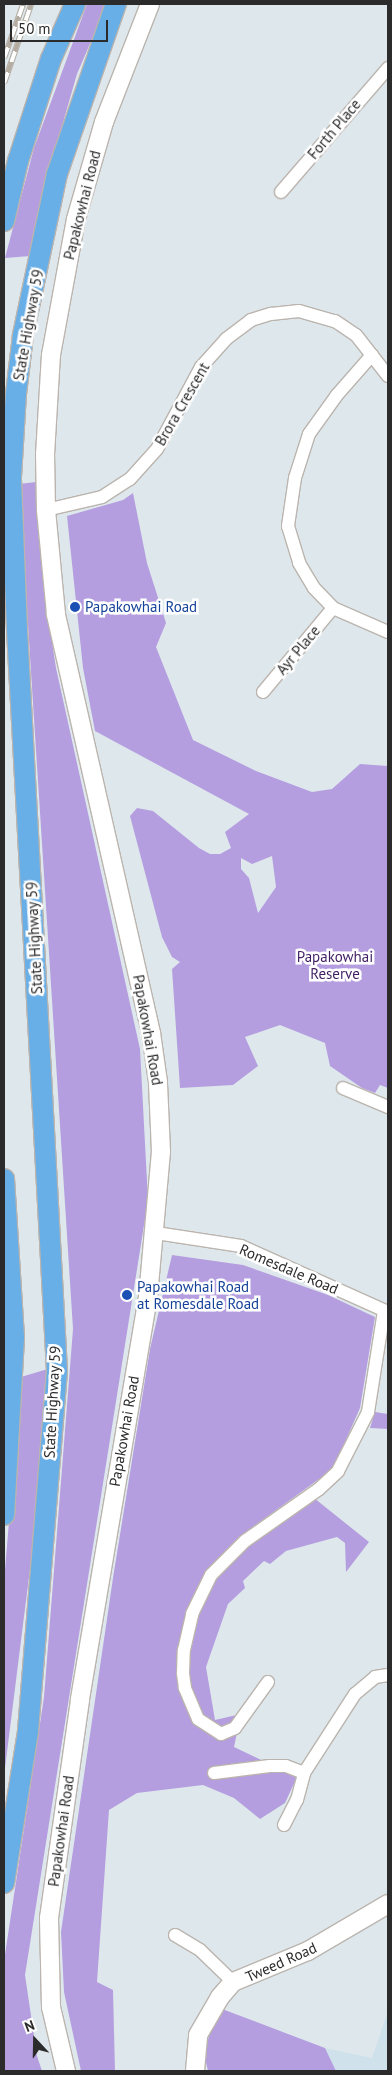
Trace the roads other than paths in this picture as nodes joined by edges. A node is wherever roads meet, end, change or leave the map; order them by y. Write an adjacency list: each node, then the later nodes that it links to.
1 (75, 4): 6 (main road)
2 (116, 4): 24 (main road, State Highway 59)
3 (150, 4): 9 (street, Papakowhai Road)
4 (388, 68): 5 (street, Forth Place)
5 (281, 192)
6 (4, 221)
7 (372, 355): 8 (street, Brora Crescent); 9 (street, Brora Crescent); 10 (street)
8 (388, 376)
9 (46, 510): 16 (street, Papakowhai Road)
10 (332, 608): 11 (street); 12 (street, Ayr Place)
11 (388, 632)
12 (263, 692)
13 (343, 1088): 14 (street)
14 (388, 1107)
15 (4, 1179): 18 (main road)
16 (156, 1233): 17 (street, Romesdale Road); 28 (street, Papakowhai Road)
17 (386, 1312): 20 (street)
18 (4, 1515)
19 (388, 1675): 22 (street)
20 (268, 1682)
21 (214, 1773): 22 (street)
22 (304, 1773): 23 (street)
23 (284, 1824)
24 (4, 1884)
25 (388, 1904): 27 (street, Tweed Road)
26 (175, 1935): 27 (street)
27 (233, 1982): 29 (street, Tweed Road)
28 (66, 2071)
29 (195, 2071)

